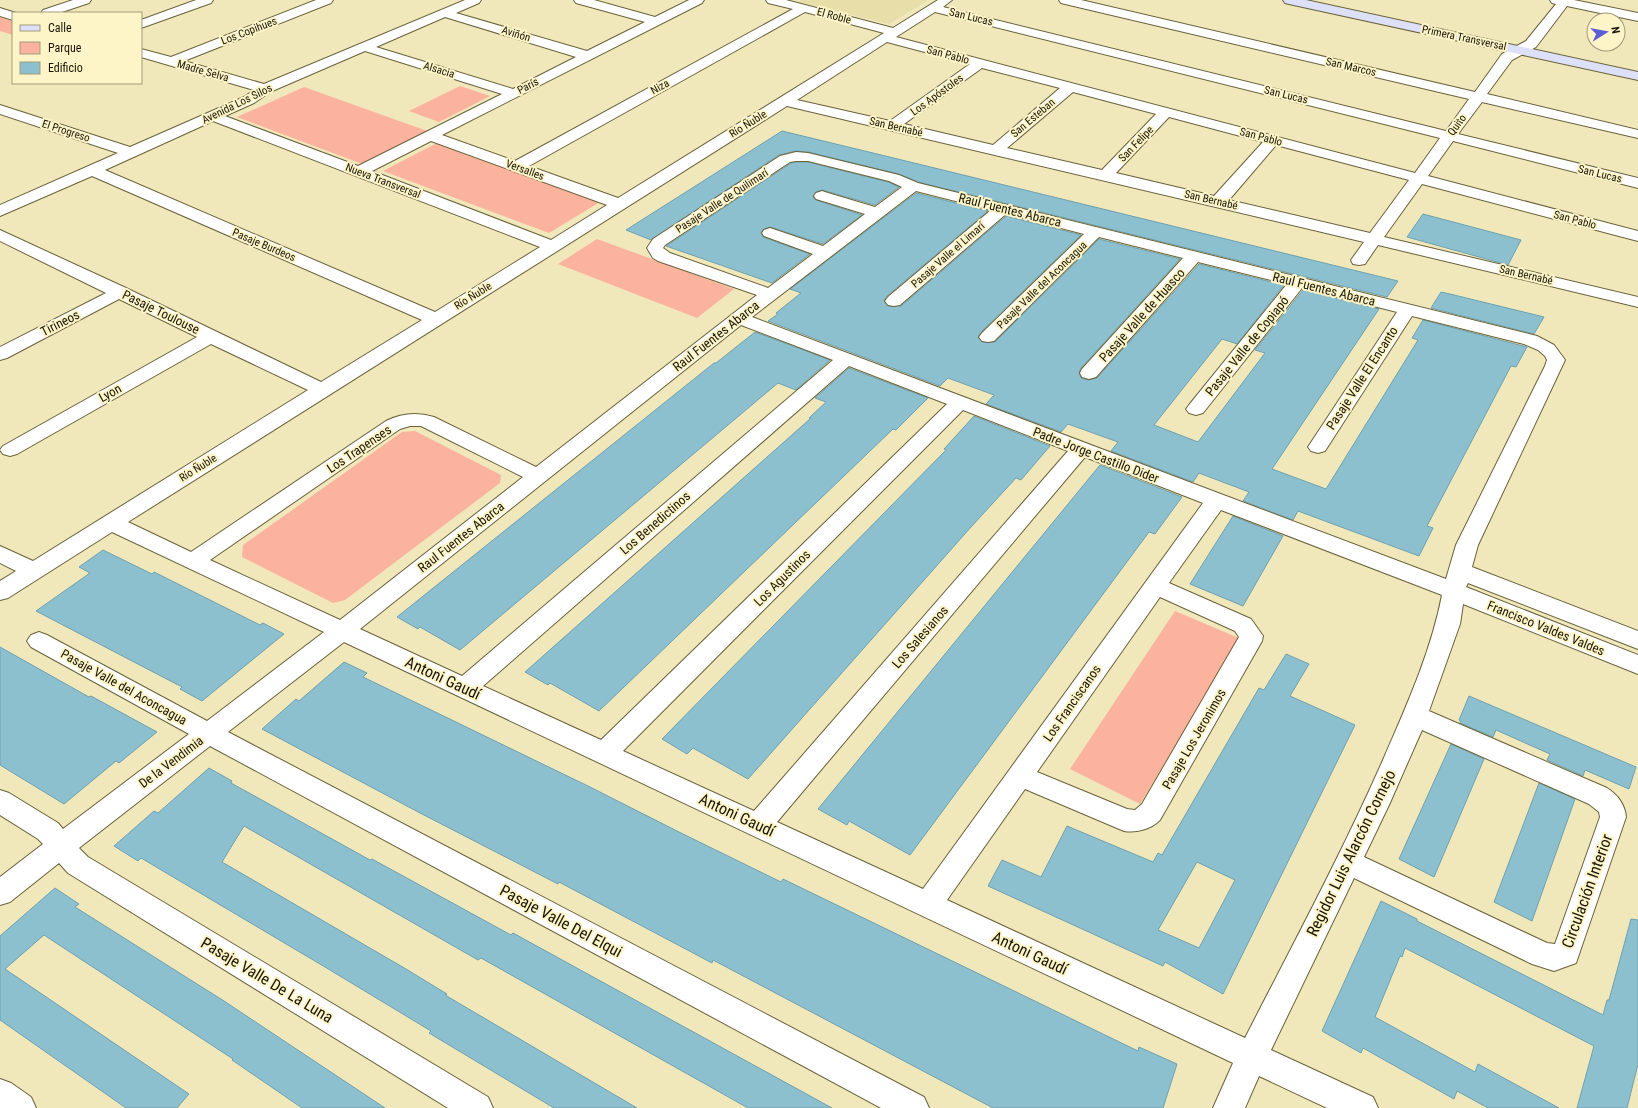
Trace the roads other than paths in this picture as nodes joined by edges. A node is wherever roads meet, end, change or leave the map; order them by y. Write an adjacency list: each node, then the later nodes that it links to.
1 (85, 0): 15 (street)
2 (207, 0): 20 (street)
3 (327, 0): 26 (street, Los Copihues)
4 (475, 0): 16 (street, Avenida Los Silos)
5 (580, 0): 19 (street)
6 (698, 0): 19 (street, París)
7 (772, 0): 12 (street, El Roble)
8 (946, 0): 13 (street, Río Ñuble)
9 (1065, 0): 32 (street, San Marcos)
10 (1289, 0): 23 (main road, Primera Transversal)
11 (1561, 0): 18 (street); 23 (street, Quito)
12 (804, 8): 21 (street, El Roble); 44 (street, Niza)
13 (933, 8): 21 (street, Río Ñuble); 40 (street, San Lucas)
14 (0, 12): 17 (street)
15 (50, 12)
16 (444, 13): 22 (street, Avenida Los Silos); 25 (street, Aviñón)
17 (12, 16)
18 (1638, 17)
19 (656, 21): 25 (street, París)
20 (142, 24)
21 (890, 35): 27 (street, San Pablo); 33 (street, Río Ñuble)
22 (364, 47): 30 (street, Avenida Los Silos); 31 (street, Alsacia)
23 (1519, 50): 28 (main road, Primera Transversal); 32 (street, Quito)
24 (142, 53): 26 (street, Madre Selva)
25 (588, 56): 31 (street, París)
26 (171, 62): 30 (street, Madre Selva)
27 (980, 63): 29 (street, San Pablo); 37 (street, Los Apóstoles)
28 (1638, 76)
29 (1070, 87): 35 (street, San Pablo); 42 (street, San Esteban)
30 (265, 89): 36 (street, Avenida Los Silos)
31 (513, 93): 39 (street, París)
32 (1478, 97): 38 (street, San Marcos); 40 (street, Quito)
33 (784, 101): 37 (street, San Bernabé); 53 (street, Río Ñuble)
34 (0, 109): 43 (street, El Progreso)
35 (1166, 112): 41 (street, San Pablo); 47 (street, San Felipe)
36 (213, 116): 43 (street, Avenida Los Silos); 46 (street, Nueva Transversal)
37 (893, 126): 42 (street, San Bernabé)
38 (1638, 134)
39 (430, 136): 44 (street, Versalles); 46 (street, París)
40 (1449, 136): 48 (street, Quito); 49 (street, San Lucas)
41 (1273, 140): 48 (street, San Pablo); 52 (street)
42 (996, 150): 47 (street, San Bernabé)
43 (132, 153): 45 (street, Avenida Los Silos)
44 (516, 167): 53 (street, Versalles)
45 (92, 170): 55 (street, Avenida Los Silos); 73 (street, Pasaje Burdeos)
46 (359, 172): 62 (street, Nueva Transversal)
47 (1105, 175): 52 (street, San Bernabé)
48 (1418, 178): 60 (street, San Pablo); 61 (street, Quito)
49 (1638, 183)
50 (913, 186): 54 (street, Raul Fuentes Abarca); 56 (street, Raul Fuentes Abarca); 68 (street, Pasaje Valle de Quilimarí)
51 (822, 196): 56 (street)
52 (1218, 202): 61 (street, San Bernabé)
53 (620, 204): 62 (street, Río Ñuble)
54 (1003, 208): 57 (street, Raul Fuentes Abarca); 69 (street, Pasaje Valle el Limarí)
55 (0, 211)
56 (877, 213): 63 (street, Raul Fuentes Abarca)
57 (1095, 232): 64 (street, Raul Fuentes Abarca); 75 (street, Pasaje Valle del Aconcagua)
58 (770, 233): 63 (street)
59 (0, 234): 67 (street, Pasaje Toulouse)
60 (1638, 236)
61 (1374, 239): 65 (street, Quito); 70 (street, San Bernabé)
62 (553, 246): 73 (street, Río Ñuble)
63 (825, 252): 68 (street, Raul Fuentes Abarca)
64 (1194, 256): 66 (street, Raul Fuentes Abarca); 78 (street, Pasaje Valle de Huasco)
65 (1359, 260)
66 (1298, 282): 71 (street, Raul Fuentes Abarca); 81 (street, Pasaje Valle de Copiapó)
67 (120, 292): 74 (street, Pasaje Toulouse); 76 (street, Tirineos)
68 (770, 294): 72 (street, Raul Fuentes Abarca)
69 (894, 301)
70 (1638, 302)
71 (1407, 310): 82 (street, Pasaje Valle El Encanto); 91 (street, Raul Fuentes Abarca)
72 (739, 318): 77 (street, Padre Jorge Castillo Dider); 85 (street, Raul Fuentes Abarca)
73 (436, 319): 79 (street, Río Ñuble)
74 (211, 336): 79 (street, Pasaje Toulouse); 84 (street, Lyon)
75 (988, 337)
76 (0, 354)
77 (846, 358): 80 (street, Padre Jorge Castillo Dider); 98 (street, Los Benedictinos)
78 (1089, 374)
79 (322, 390): 87 (street, Río Ñuble)
80 (960, 402): 83 (street, Padre Jorge Castillo Dider); 101 (street, Los Agustinos)
81 (1196, 409)
82 (1318, 447)
83 (1081, 449): 86 (street, Padre Jorge Castillo Dider); 104 (street, Los Salesianos)
84 (10, 450)
85 (538, 476): 89 (street, Los Trapenses); 94 (street, Raul Fuentes Abarca)
86 (1216, 501): 91 (street, Padre Jorge Castillo Dider); 92 (street, Los Franciscanos)
87 (111, 523): 89 (street, Antoni Gaudí); 90 (street, Río Ñuble)
88 (0, 554): 90 (street)
89 (193, 561): 94 (street, Antoni Gaudí)
90 (34, 571): 93 (street, Río Ñuble)
91 (1456, 581): 95 (street, Francisco Valdes Valdes); 97 (street, Francisco Valdes Valdes); 99 (street, Regidor Luis Alarcón Cornejo)
92 (1155, 586): 102 (street, Los Franciscanos); 102 (street, Pasaje Los Jeronimos)
93 (0, 592)
94 (342, 631): 98 (street, Antoni Gaudí); 100 (street, De la Vendimia)
95 (1638, 640)
96 (39, 641): 100 (street, Pasaje Valle del Aconcagua)
97 (1638, 665)
98 (464, 688): 101 (street, Antoni Gaudí)
99 (1415, 716): 106 (street, Regidor Luis Alarcón Cornejo); 106 (street, Circulación Interior)
100 (208, 733): 105 (street, De la Vendimia); 113 (street, Pasaje Valle Del Elqui)
101 (604, 753): 104 (street, Antoni Gaudí)
102 (1020, 776): 108 (street, Los Franciscanos)
103 (0, 801): 105 (street, Pasaje Valle De La Luna)
104 (758, 825): 108 (street, Antoni Gaudí)
105 (61, 846): 107 (street, De la Vendimia); 112 (street, Pasaje Valle De La Luna)
106 (1348, 862): 109 (street, Regidor Luis Alarcón Cornejo)
107 (0, 893)
108 (928, 905): 109 (street, Antoni Gaudí)
109 (1252, 1057): 114 (street, Regidor Luis Alarcón Cornejo); 115 (street, Antoni Gaudí)
110 (0, 1094): 111 (street)
111 (20, 1108)
112 (477, 1108)
113 (913, 1108)
114 (1229, 1108)
115 (1362, 1108)

